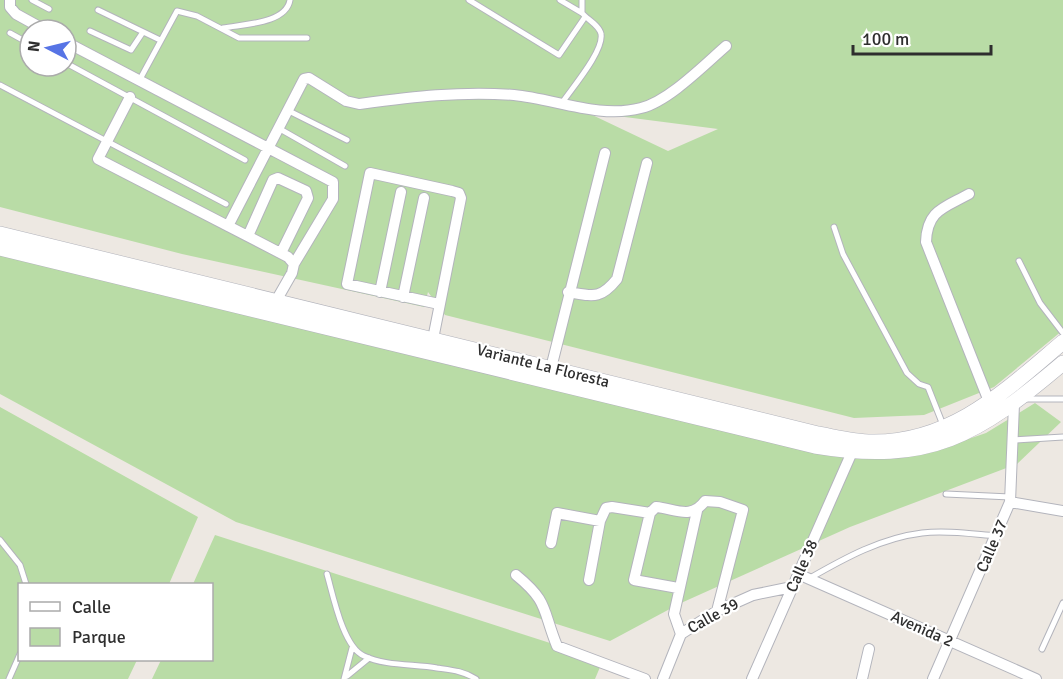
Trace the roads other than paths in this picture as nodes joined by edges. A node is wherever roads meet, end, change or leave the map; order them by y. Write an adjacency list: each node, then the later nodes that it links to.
1 (10, 0): 10 (street)
2 (32, 0): 7 (lane)
3 (290, 0): 11 (lane)
4 (469, 0): 9 (lane)
5 (560, 0): 9 (lane)
6 (582, 0): 9 (lane)
7 (49, 9)
8 (98, 10): 13 (lane)
9 (584, 15): 24 (lane)
10 (23, 18)
11 (223, 28): 16 (lane); 17 (lane)
12 (90, 31): 13 (lane)
13 (143, 32): 17 (lane)
14 (10, 33): 15 (lane)
15 (18, 37)
16 (307, 38)
17 (160, 40): 21 (lane)
18 (726, 46): 24 (street)
19 (78, 49): 21 (street)
20 (78, 69): 23 (lane)
21 (139, 82): 29 (street)
22 (0, 85): 28 (lane)
23 (130, 97): 28 (street); 31 (lane)
24 (561, 104): 25 (street)
25 (289, 111): 26 (street); 27 (lane)
26 (280, 129): 29 (street); 33 (lane)
27 (347, 140)
28 (108, 141): 37 (lane); 38 (street)
29 (269, 149): 38 (street); 45 (street)
30 (605, 153): 47 (street)
31 (245, 160)
32 (647, 163): 47 (street)
33 (345, 166)
34 (402, 192): 46 (street)
35 (969, 194): 58 (street)
36 (424, 198): 48 (street)
37 (226, 204)
38 (228, 226): 41 (street)
39 (834, 227): 59 (lane)
40 (0, 234): 49 (main road, Variante La Floresta)
41 (248, 236): 43 (street); 43 (street)
42 (0, 248): 53 (main road, Variante La Floresta)
43 (281, 253): 45 (street)
44 (1019, 261): 51 (lane)
45 (294, 264): 49 (street)
46 (380, 292): 48 (street); 50 (street)
47 (568, 292): 55 (street)
48 (403, 297): 50 (street)
49 (276, 301): 53 (main road, Variante La Floresta)
50 (439, 304): 53 (street)
51 (1063, 333)
52 (1063, 342): 58 (main road, Variante La Floresta)
53 (438, 345): 55 (main road, Variante La Floresta); 61 (main road, Variante La Floresta)
54 (1063, 363): 57 (main road, Variante La Floresta)
55 (551, 368): 61 (main road, Variante La Floresta)
56 (1063, 399): 57 (lane)
57 (1017, 401): 62 (street, Calle 37); 63 (main road, Variante La Floresta)
58 (990, 404): 59 (main road, Variante La Floresta)
59 (944, 427): 61 (main road, Variante La Floresta)
60 (1063, 437): 62 (lane)
61 (816, 440): 63 (main road, Variante La Floresta)
62 (1014, 440): 65 (street, Calle 37)
63 (852, 452): 75 (street, Calle 38)
64 (946, 494): 65 (lane)
65 (1010, 499): 67 (street); 70 (street, Calle 37)
66 (697, 511): 68 (street); 80 (street); 82 (street)
67 (1063, 511)
68 (650, 513): 69 (street); 80 (street)
69 (600, 521): 72 (street); 77 (street)
70 (997, 536): 76 (lane); 86 (street, Calle 37)
71 (0, 540): 78 (lane)
72 (551, 543)
73 (327, 574): 87 (lane)
74 (516, 574): 95 (street)
75 (798, 574): 76 (street); 79 (street, Calle 38)
76 (810, 578): 86 (street, Avenida 2)
77 (589, 580)
78 (25, 583)
79 (792, 587): 82 (street, Calle 39); 97 (street, Calle 38)
80 (678, 588): 85 (street)
81 (1063, 603): 83 (lane)
82 (717, 610): 85 (street, Calle 39)
83 (1057, 617): 84 (lane); 89 (lane)
84 (1063, 620)
85 (681, 634): 96 (street, Calle 39)
86 (949, 642): 99 (street, Calle 37); 100 (street, Avenida 2)
87 (352, 648): 90 (lane); 93 (lane)
88 (869, 649): 98 (street)
89 (1042, 649)
90 (369, 658): 93 (lane); 94 (lane)
91 (18, 659): 92 (lane)
92 (9, 679)
93 (345, 679)
94 (476, 679)
95 (645, 679)
96 (663, 679)
97 (752, 679)
98 (862, 679)
99 (933, 679)
100 (1036, 679)

